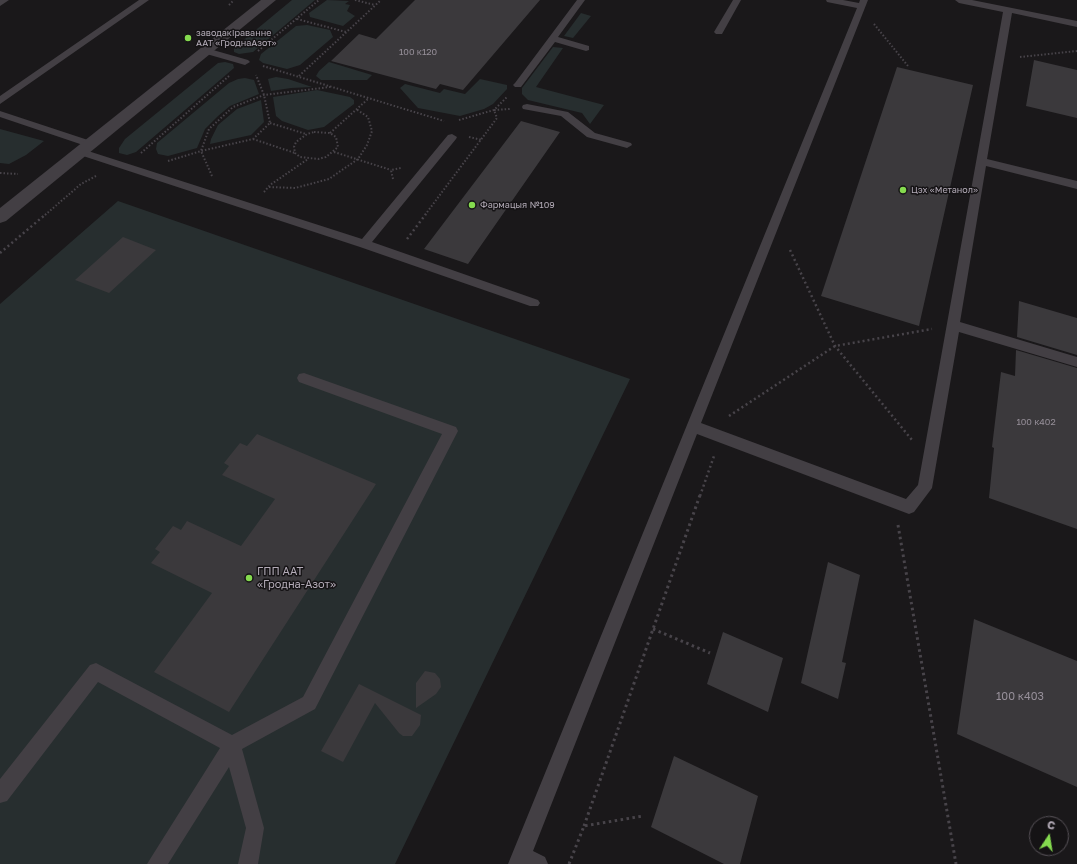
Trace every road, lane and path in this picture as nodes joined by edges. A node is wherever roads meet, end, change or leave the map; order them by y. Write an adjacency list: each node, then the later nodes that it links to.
1 (5, 0): 11 (lane)
2 (145, 0): 32 (lane)
3 (269, 0): 22 (street)
4 (319, 0): 15 (path)
5 (355, 0): 13 (path)
6 (381, 0): 13 (path)
7 (581, 0): 20 (lane)
8 (737, 0): 19 (lane)
9 (830, 0): 12 (lane)
10 (959, 0): 14 (lane)
11 (0, 3)
12 (862, 3): 74 (lane)
13 (375, 5): 18 (path)
14 (1008, 10): 17 (lane); 24 (lane)
15 (296, 19): 18 (path); 25 (path)
16 (874, 24): 26 (path)
17 (1077, 24)
18 (346, 32): 27 (path)
19 (719, 32)
20 (552, 38): 21 (lane); 28 (lane)
21 (586, 48)
22 (206, 51): 25 (lane); 45 (street)
23 (1077, 51): 24 (path)
24 (999, 59): 52 (lane)
25 (248, 62): 27 (path); 30 (path); 53 (path)
26 (908, 66)
27 (299, 76): 29 (path)
28 (518, 84): 35 (path)
29 (333, 87): 30 (path); 31 (path)
30 (264, 95): 38 (path); 46 (path)
31 (368, 99): 34 (path); 39 (path)
32 (0, 101)
33 (527, 107): 35 (path); 44 (lane)
34 (356, 109): 40 (path); 50 (path)
35 (494, 110): 37 (path); 67 (path)
36 (0, 114): 45 (lane)
37 (452, 121)
38 (270, 123): 41 (path); 43 (path)
39 (443, 125)
40 (330, 133): 41 (path); 47 (path)
41 (307, 134): 48 (path)
42 (452, 137): 64 (lane)
43 (253, 139): 46 (path); 48 (path)
44 (627, 145)
45 (85, 148): 53 (lane); 63 (street)
46 (201, 150): 51 (path); 58 (path)
47 (334, 152): 49 (path); 50 (path)
48 (295, 153): 49 (path)
49 (308, 159): 60 (path)
50 (358, 159): 55 (path); 60 (path)
51 (166, 162)
52 (982, 162): 61 (lane); 69 (lane)
53 (116, 164): 64 (lane); 66 (path)
54 (407, 166): 55 (path)
55 (392, 170): 59 (path)
56 (0, 172): 57 (path)
57 (18, 174)
58 (212, 177)
59 (394, 181)
60 (269, 186): 62 (path)
61 (1077, 186)
62 (260, 197)
63 (0, 217)
64 (364, 244): 67 (lane)
65 (790, 250): 70 (path)
66 (0, 254)
67 (394, 255): 68 (lane)
68 (534, 302)
69 (953, 325): 70 (path); 71 (lane); 76 (lane)
70 (835, 346): 73 (path); 76 (path)
71 (1077, 362)
72 (304, 378): 80 (lane)
73 (729, 416)
74 (693, 426): 75 (lane); 84 (lane)
75 (721, 437): 77 (lane); 78 (path)
76 (930, 461): 77 (lane)
77 (894, 501): 88 (path)
78 (653, 629): 79 (path); 83 (path)
79 (710, 653)
80 (232, 745): 81 (lane); 85 (lane); 86 (lane)
81 (0, 794)
82 (643, 816): 83 (path)
83 (584, 826): 87 (path)
84 (526, 861)
85 (157, 864)
86 (248, 864)
87 (569, 864)
88 (956, 864)

